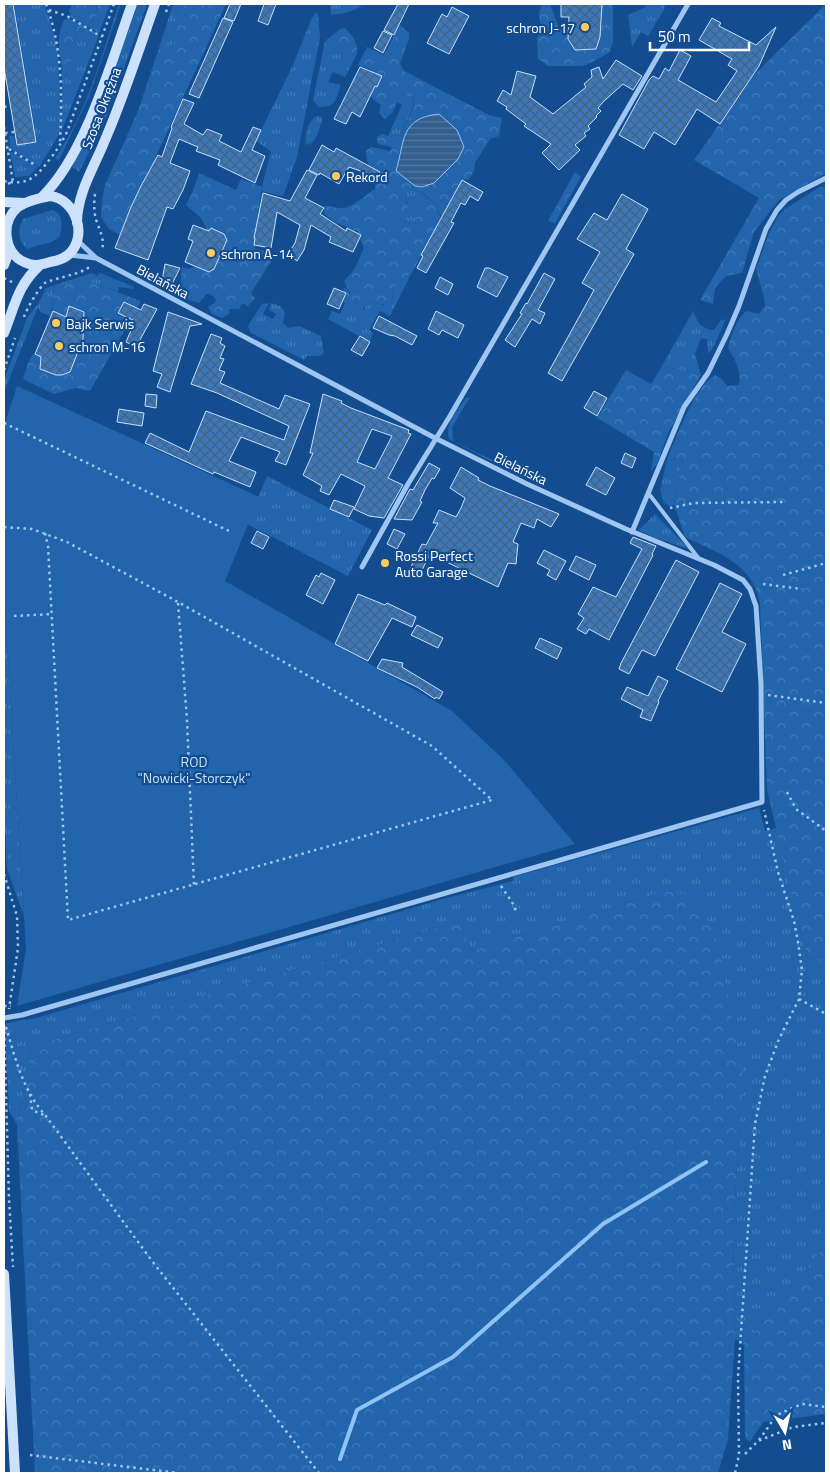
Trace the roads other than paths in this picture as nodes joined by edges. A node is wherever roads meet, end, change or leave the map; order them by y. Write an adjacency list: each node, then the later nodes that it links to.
1 (132, 4): 5 (street, Szosa Okrężna)
2 (155, 4): 8 (street, Szosa Okrężna)
3 (688, 4): 17 (street)
4 (826, 178): 18 (street)
5 (42, 197): 7 (street); 8 (street)
6 (4, 202): 7 (street)
7 (24, 204): 9 (street)
8 (78, 223): 10 (street)
9 (5, 229): 11 (street)
10 (77, 240): 12 (street); 13 (street, Bielańska)
11 (10, 249): 14 (street); 15 (street)
12 (68, 255): 13 (street, Bielańska); 14 (street)
13 (96, 258): 17 (street, Bielańska)
14 (44, 264): 16 (street)
15 (4, 265)
16 (4, 333)
17 (435, 438): 19 (street, Bielańska); 21 (street)
18 (649, 494): 19 (street); 20 (lane)
19 (632, 532): 20 (street, Bielańska)
20 (699, 559): 22 (street, Bielańska)
21 (362, 567)
22 (4, 1018)
23 (4, 1274): 24 (street)
24 (16, 1473)

